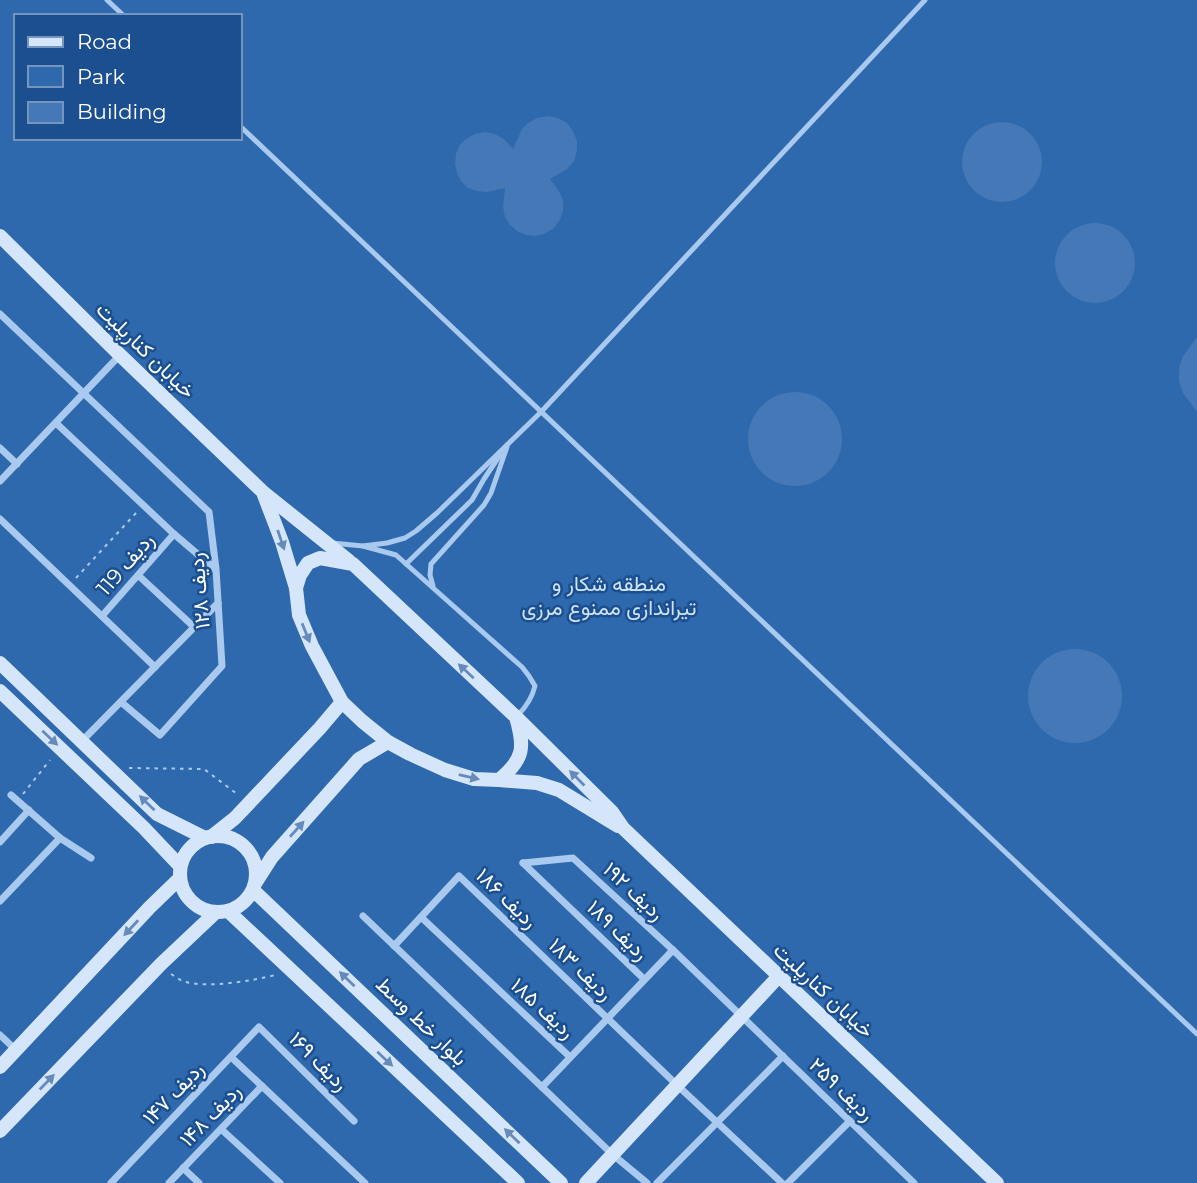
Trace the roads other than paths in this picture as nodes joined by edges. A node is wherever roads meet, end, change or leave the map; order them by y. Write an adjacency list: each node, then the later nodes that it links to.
1 (107, 0): 3 (lane)
2 (925, 0): 9 (lane)
3 (122, 14)
4 (242, 128): 9 (lane)
5 (0, 236): 7 (main road, خیابان کنارپلیت)
6 (0, 314): 8 (street)
7 (120, 355): 8 (street); 15 (main road, خیابان کنارپلیت)
8 (84, 394): 10 (street); 22 (street, ردیف ۱۲۸)
9 (541, 412): 11 (lane); 60 (lane)
10 (56, 423): 13 (street); 17 (street)
11 (508, 444): 19 (lane); 21 (lane); 25 (lane)
12 (0, 448): 13 (street)
13 (16, 464): 14 (street)
14 (0, 481)
15 (264, 493): 18 (main road, خیابان کنارپلیت); 24 (main road, خیابان کنارپلیت, one-way to 24)
16 (0, 519): 27 (street)
17 (174, 534): 22 (street); 23 (street, ردیف 119)
18 (324, 542): 19 (lane); 20 (main road, خیابان کنارپلیت)
19 (363, 546): 21 (lane)
20 (353, 564): 24 (main road); 34 (main road, خیابان کنارپلیت, one-way to 20)
21 (406, 564): 25 (lane)
22 (215, 569): 26 (street, ردیف ۱۲۸)
23 (139, 576): 27 (street, ردیف 119); 28 (street)
24 (296, 588): 33 (main road, خیابان کنارپلیت, one-way to 33)
25 (434, 589): 34 (lane)
26 (218, 603): 28 (street); 32 (street, ردیف ۱۲۸)
27 (102, 616): 30 (street)
28 (194, 627): 30 (street)
29 (0, 663): 35 (main road)
30 (155, 667): 32 (street)
31 (0, 691): 46 (main road, one-way to 46)
32 (121, 702): 35 (street)
33 (342, 702): 36 (main road, خیابان کنارپلیت); 41 (main road)
34 (516, 717): 37 (main road); 40 (main road, خیابان کنارپلیت, one-way to 34)
35 (82, 741): 41 (main road, one-way to 35)
36 (388, 742): 37 (main road, خیابان کنارپلیت, one-way to 37); 47 (main road, one-way to 36)
37 (499, 780): 40 (main road, خیابان کنارپلیت)
38 (11, 795): 39 (street)
39 (29, 810): 42 (street); 43 (street)
40 (623, 828): 55 (main road, خیابان کنارپلیت)
41 (208, 837): 46 (main road); 47 (main road)
42 (60, 838): 44 (street); 48 (street)
43 (0, 842)
44 (91, 858)
45 (523, 863): 54 (street, ردیف ۱۹۲); 56 (street, ردیف ۱۸۹)
46 (180, 873): 49 (main road); 62 (main road, one-way to 62)
47 (254, 886): 49 (main road); 83 (main road, بلوار خط وسط, one-way to 47)
48 (0, 901)
49 (221, 912): 74 (main road, one-way to 49); 82 (main road, one-way to 82)
50 (363, 916): 53 (street)
51 (422, 918): 52 (street, ردیف ۱۸۶); 53 (street); 65 (street, ردیف ۱۸۵)
52 (531, 945): 58 (street, ردیف ۱۸۳)
53 (394, 946): 69 (street)
54 (673, 950): 56 (street); 57 (street, ردیف ۱۹۲)
55 (779, 976): 57 (main road); 90 (main road, خیابان کنارپلیت)
56 (644, 979): 58 (street)
57 (741, 1016): 63 (street, ردیف ۲۵۹); 67 (main road)
58 (607, 1018): 65 (street); 67 (street, ردیف ۱۸۳)
59 (259, 1027): 64 (street, ردیف ۱۴۷); 70 (street, ردیف ۱۶۹)
60 (1197, 1034)
61 (0, 1035): 62 (street)
62 (16, 1050): 66 (main road)
63 (783, 1056): 71 (street, ردیف ۲۵۹); 72 (street)
64 (231, 1057): 68 (street); 77 (street, ردیف ۱۴۷)
65 (570, 1057): 69 (street)
66 (0, 1068)
67 (677, 1085): 72 (street, ردیف ۱۸۳); 75 (main road)
68 (262, 1086): 73 (street, ردیف ۱۴۸); 81 (street)
69 (541, 1087): 75 (street)
70 (354, 1121)
71 (850, 1121): 88 (street); 89 (street, ردیف ۲۵۹)
72 (717, 1123): 86 (street); 87 (street, ردیف ۱۸۳)
73 (221, 1129): 76 (street, ردیف ۱۴۸); 80 (street)
74 (0, 1131)
75 (612, 1154): 84 (main road); 85 (street)
76 (183, 1168): 78 (street, ردیف ۱۴۸); 79 (street)
77 (111, 1183)
78 (169, 1183)
79 (199, 1183)
80 (280, 1183)
81 (365, 1183)
82 (518, 1183)
83 (561, 1183)
84 (586, 1183)
85 (647, 1183)
86 (657, 1183)
87 (782, 1183)
88 (788, 1183)
89 (914, 1183)
90 (997, 1183)

